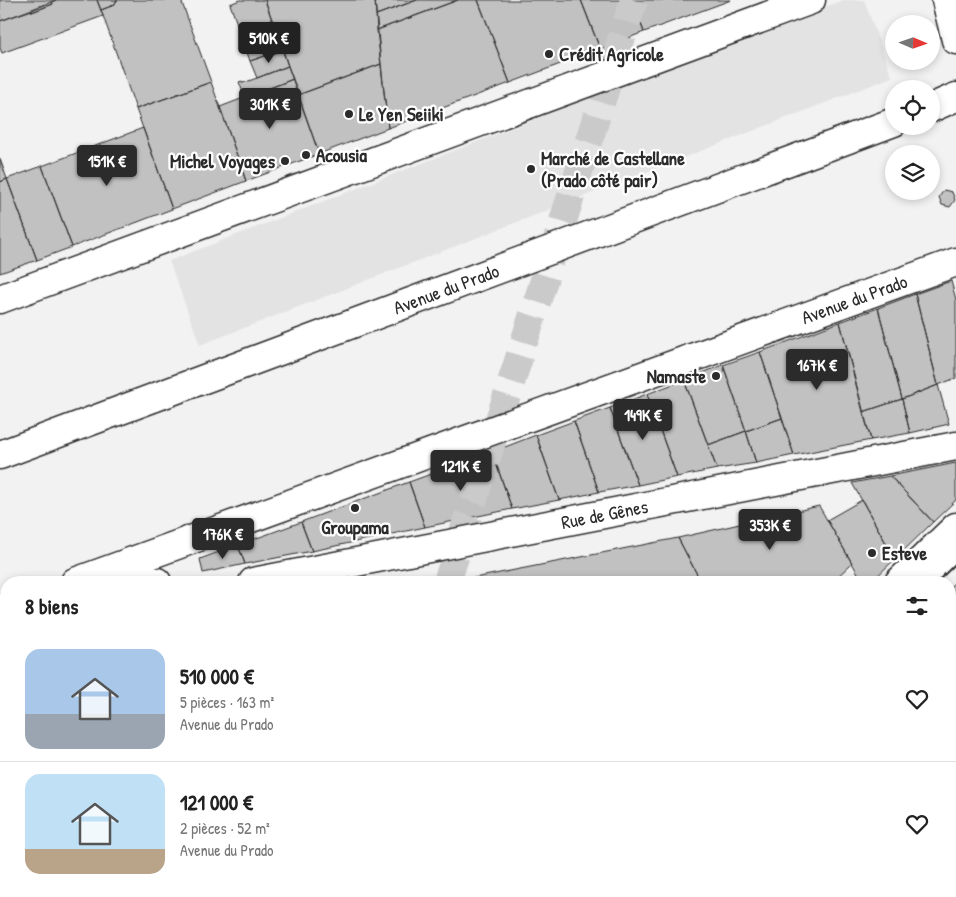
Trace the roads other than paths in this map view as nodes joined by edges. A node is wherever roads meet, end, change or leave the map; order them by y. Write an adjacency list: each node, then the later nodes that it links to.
1 (812, 0): 8 (street)
2 (946, 0): 3 (street)
3 (956, 40)
4 (956, 97): 5 (street)
5 (940, 104)
6 (885, 125): 10 (street, Avenue du Prado)
7 (956, 262): 13 (street, Avenue du Prado)
8 (0, 299)
9 (956, 446): 16 (street, Rue de Gênes)
10 (0, 455)
11 (956, 527): 17 (street)
12 (956, 548): 18 (lane)
13 (105, 572): 14 (street, Avenue du Prado); 15 (street)
14 (93, 576)
15 (126, 576)
16 (322, 576)
17 (905, 576)
18 (927, 576)

